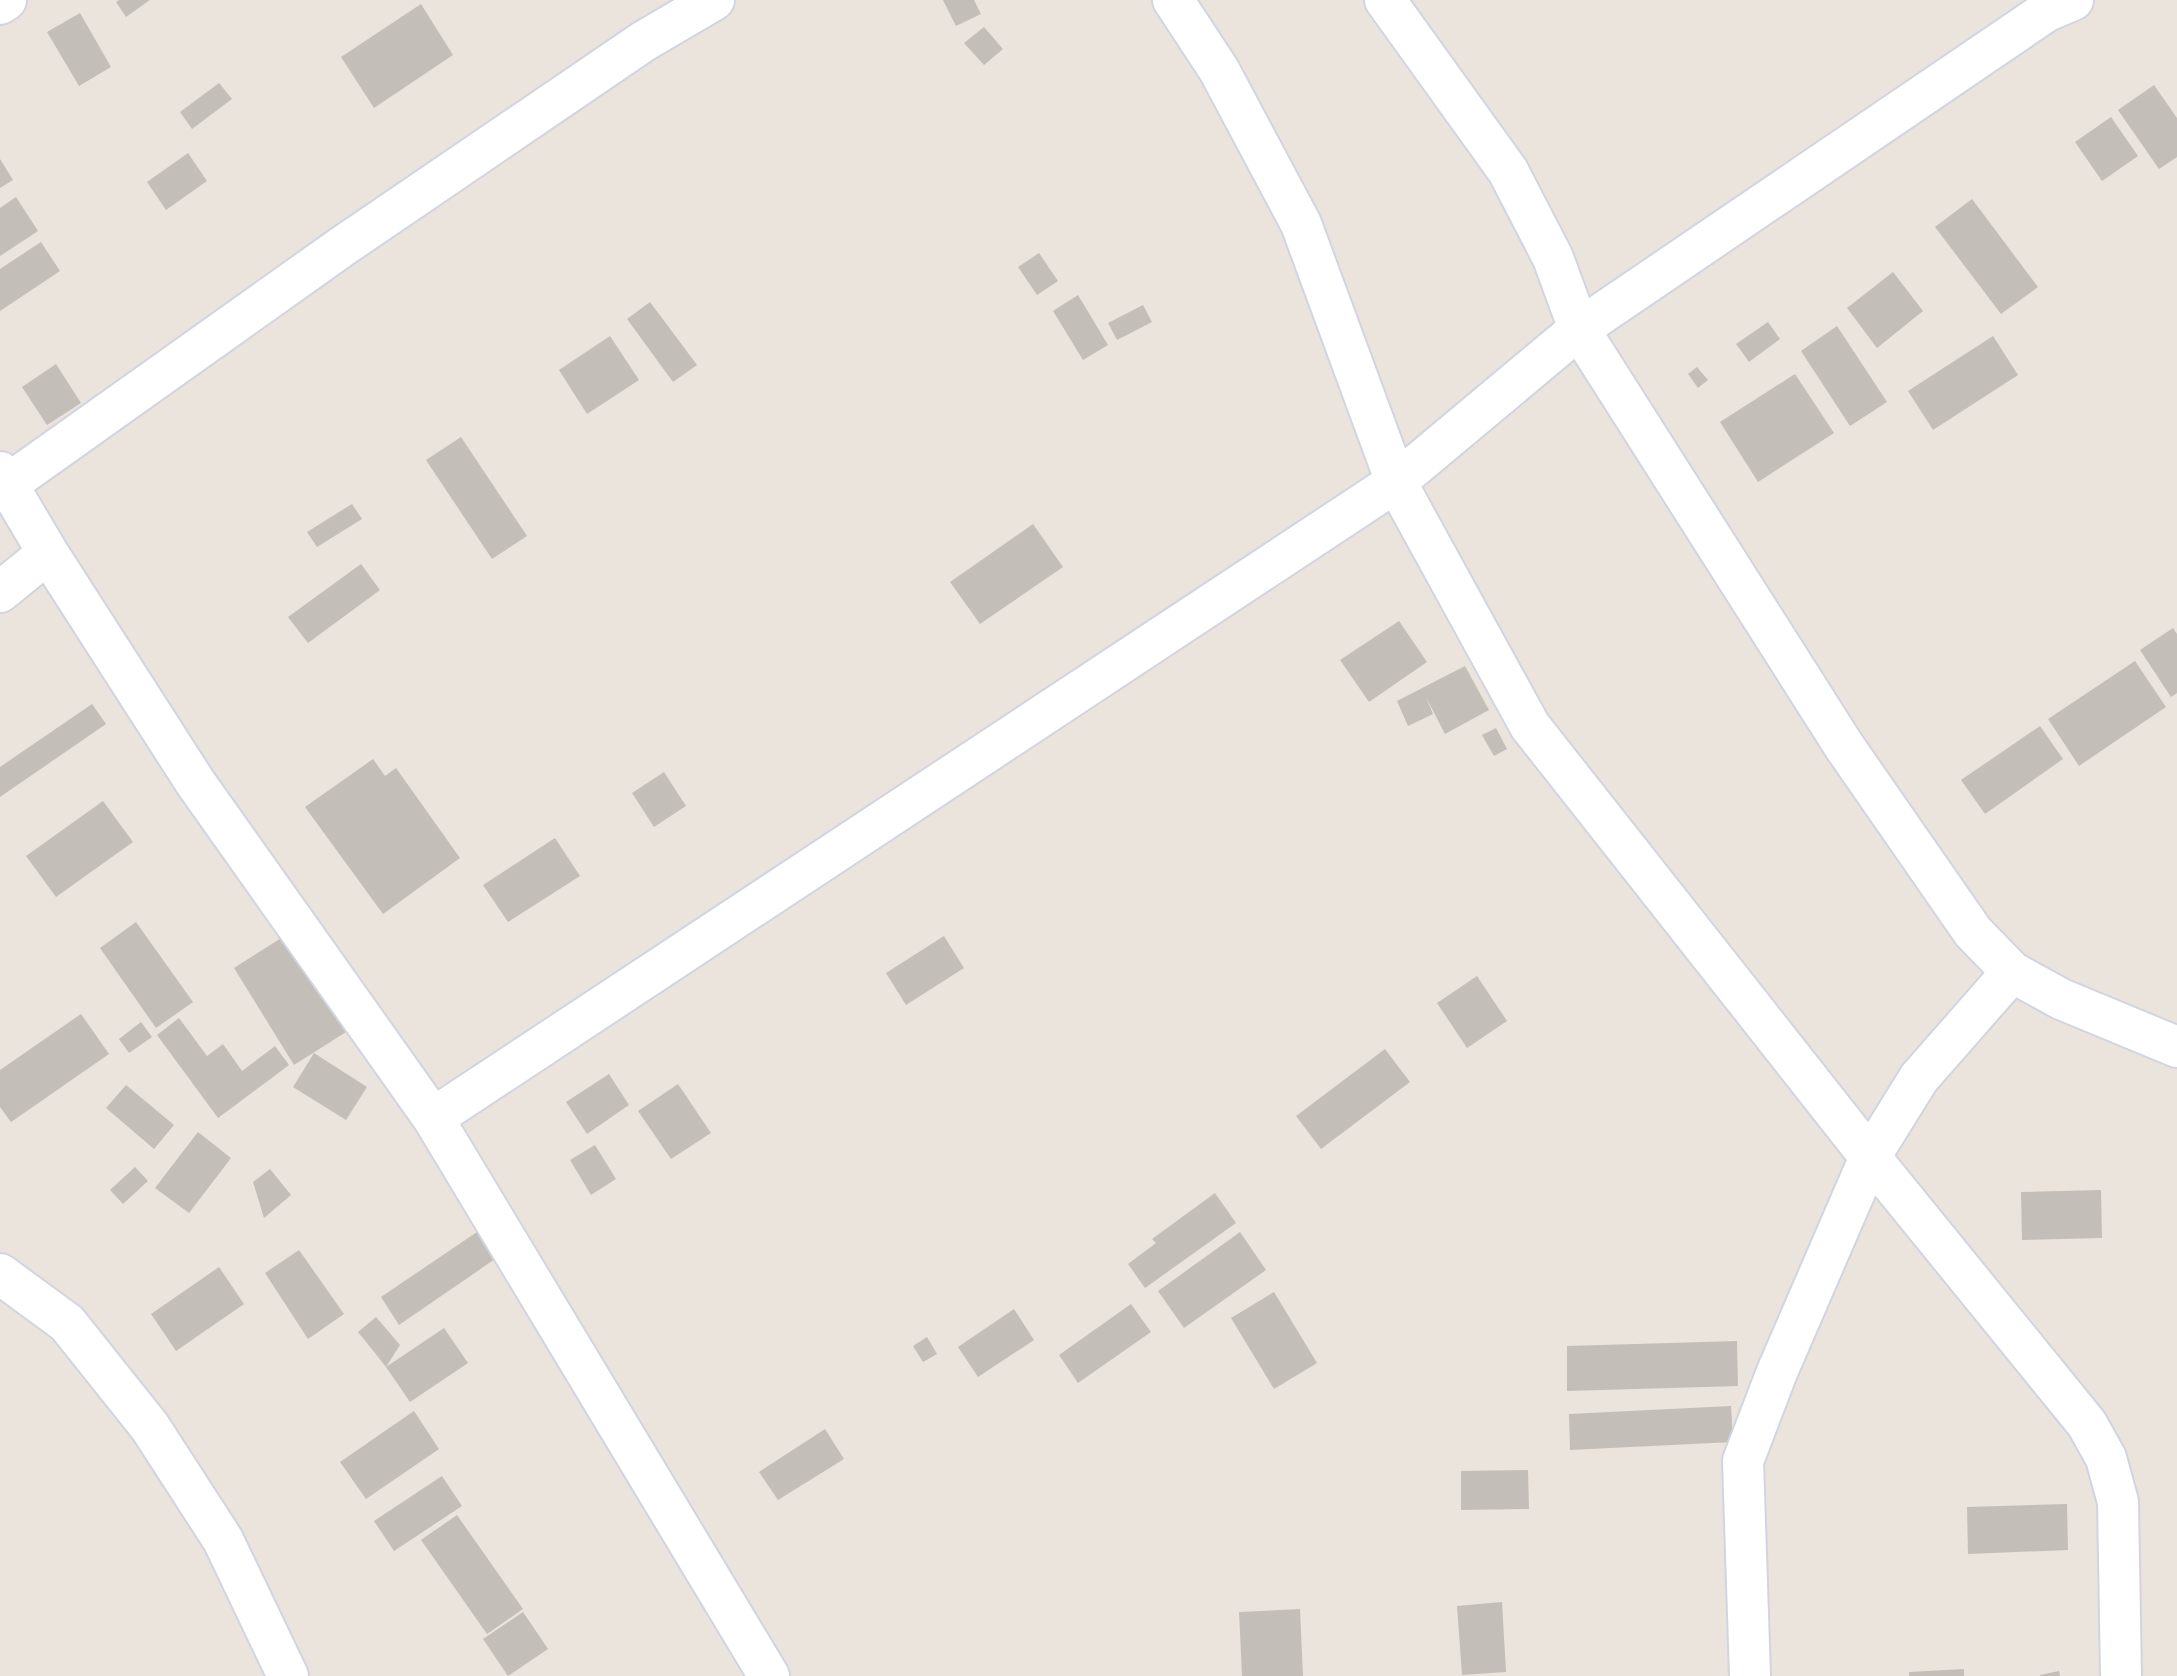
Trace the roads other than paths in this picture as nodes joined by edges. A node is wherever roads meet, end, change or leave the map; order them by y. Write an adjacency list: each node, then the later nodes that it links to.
1 (6, 0): 6 (street)
2 (714, 0): 8 (street)
3 (1173, 0): 9 (street)
4 (1385, 0): 7 (street)
5 (2073, 0): 7 (street)
6 (0, 4)
7 (1579, 329): 9 (street); 12 (street)
8 (4, 478): 10 (street)
9 (1396, 482): 14 (street); 15 (street)
10 (48, 553): 11 (street); 14 (street)
11 (0, 592)
12 (2012, 972): 13 (street); 15 (street)
13 (2177, 1047)
14 (433, 1118): 18 (street)
15 (1870, 1157): 19 (street); 20 (street)
16 (0, 1274): 17 (street)
17 (288, 1676)
18 (769, 1676)
19 (1750, 1676)
20 (2121, 1676)

